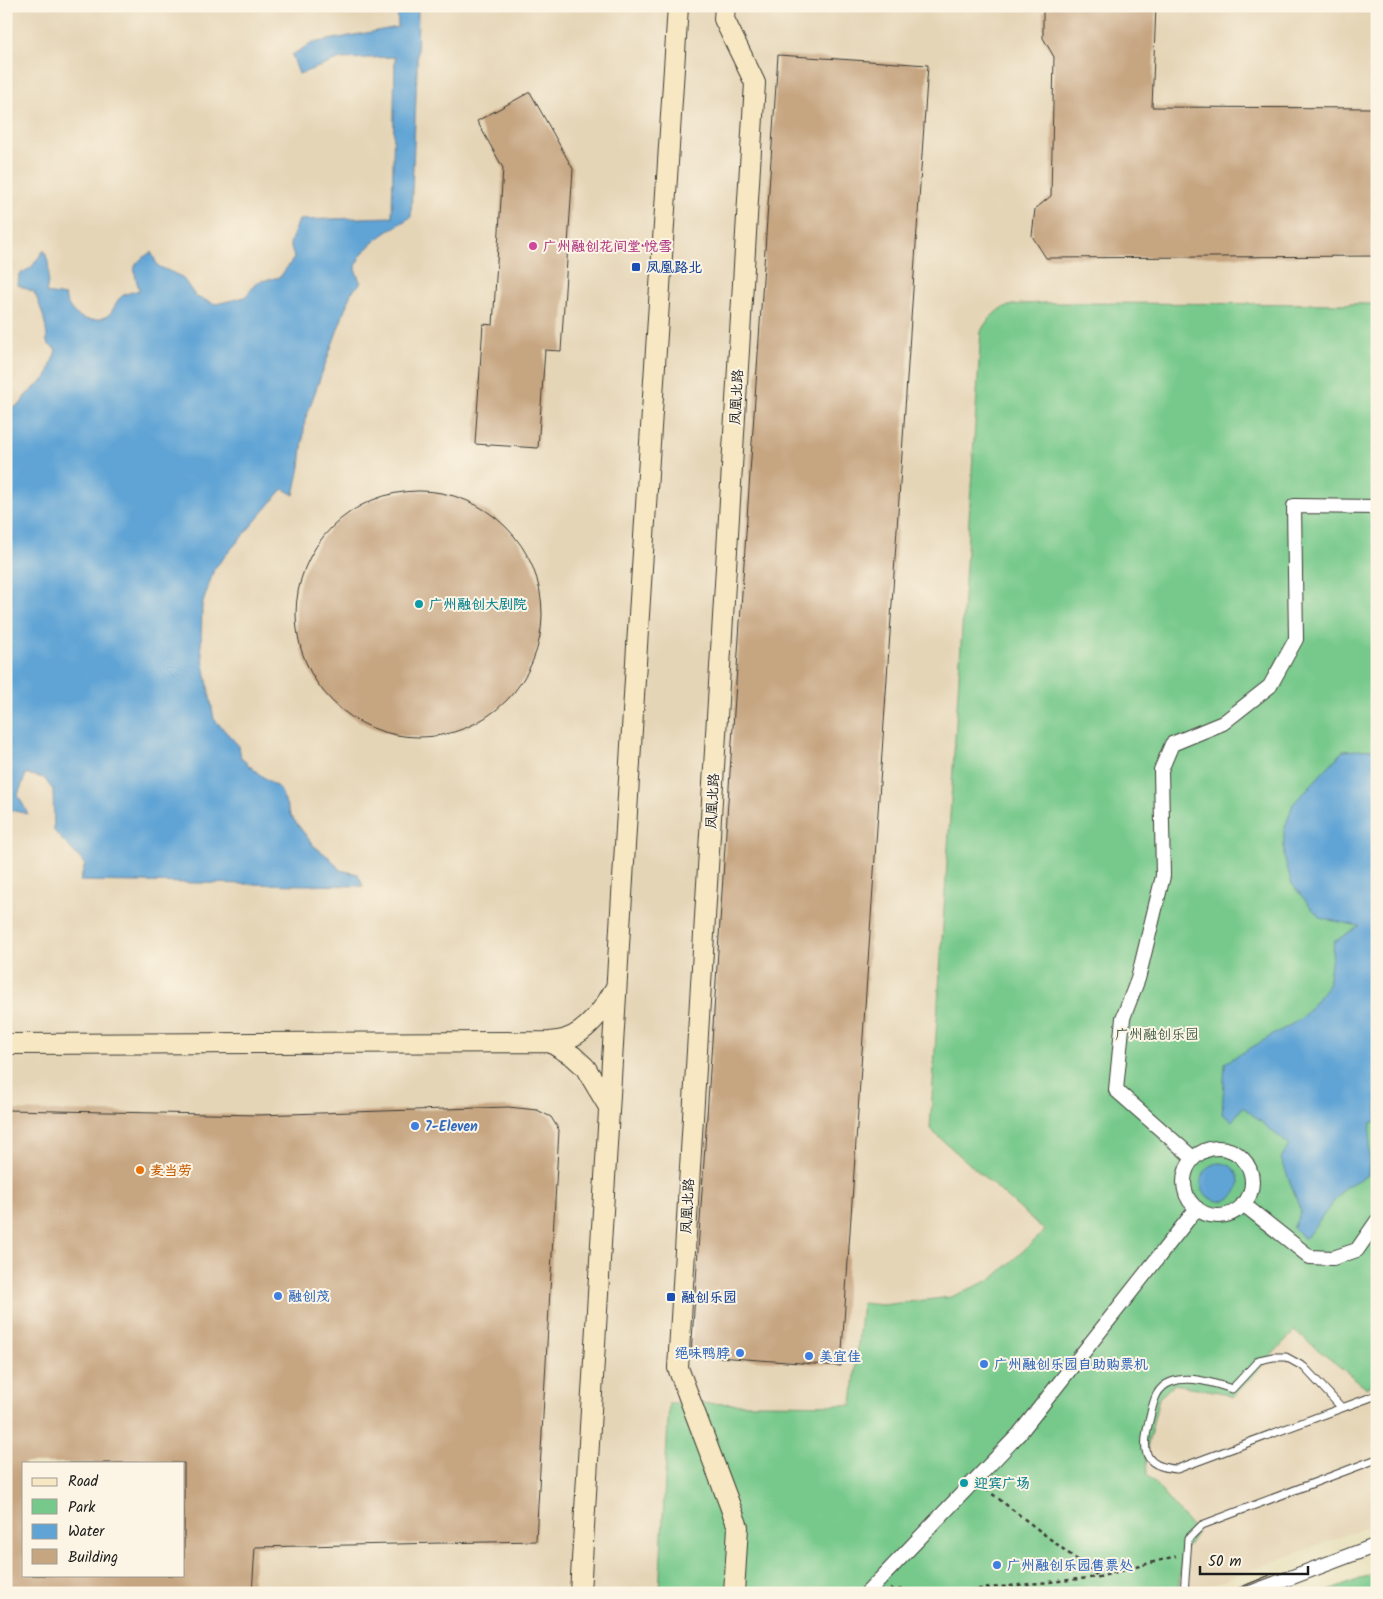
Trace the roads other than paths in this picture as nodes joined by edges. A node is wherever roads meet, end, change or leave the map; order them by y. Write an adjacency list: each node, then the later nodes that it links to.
1 (676, 10): 4 (main road)
2 (726, 10): 18 (main road, 凤凰北路)
3 (1377, 507): 8 (street)
4 (617, 986): 5 (main road); 7 (main road)
5 (550, 1042): 6 (main road); 7 (main road)
6 (6, 1044)
7 (610, 1107): 17 (main road)
8 (1193, 1158): 9 (street); 10 (street)
9 (1243, 1204): 10 (street); 11 (street)
10 (1197, 1208): 16 (street)
11 (1377, 1221)
12 (1377, 1395): 13 (lane)
13 (1342, 1408): 13 (lane)
14 (1377, 1459): 19 (lane)
15 (1377, 1545): 20 (street)
16 (869, 1590)
17 (580, 1593)
18 (734, 1593)
19 (1184, 1593)
20 (1250, 1593)

